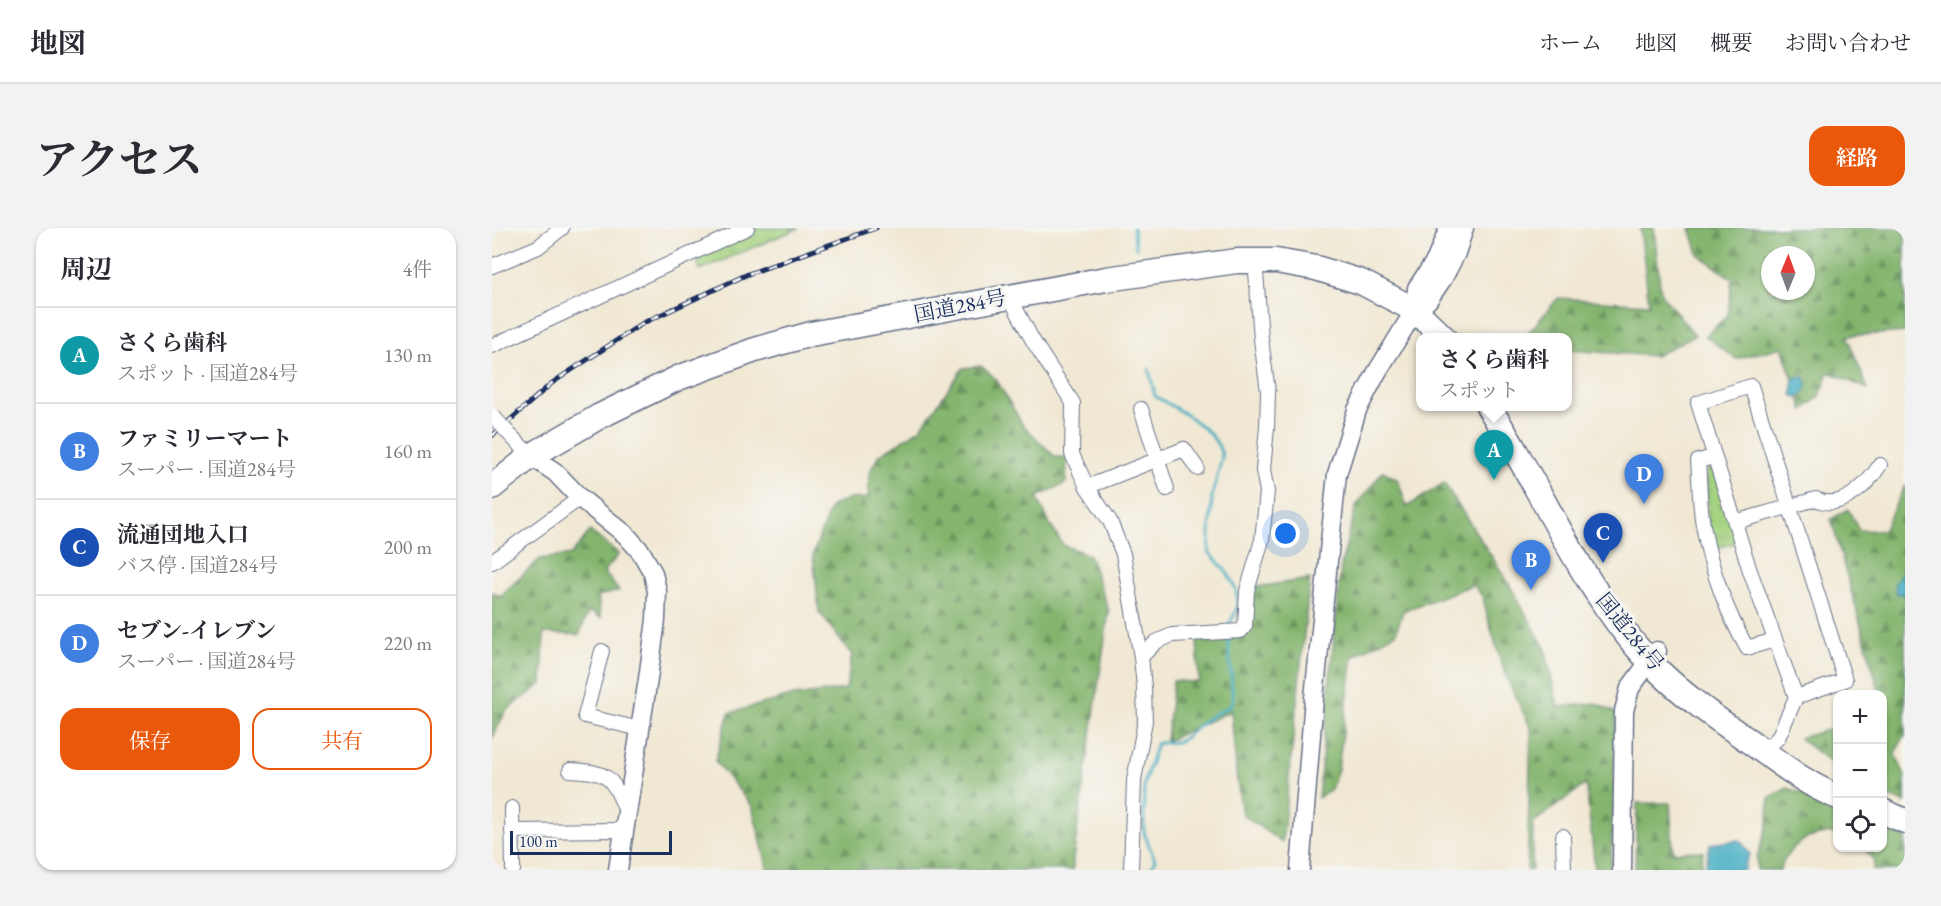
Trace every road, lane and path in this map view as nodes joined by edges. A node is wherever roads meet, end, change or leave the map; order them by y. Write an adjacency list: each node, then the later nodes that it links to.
1 (562, 228): 5 (street)
2 (747, 228): 11 (street)
3 (1449, 228): 8 (street)
4 (1464, 228): 8 (street)
5 (492, 266)
6 (1256, 272): 7 (highway, 国道284号); 8 (highway, 国道284号); 32 (street)
7 (1012, 303): 8 (highway, 国道284号); 18 (highway, 国道284号); 22 (street)
8 (1411, 316): 9 (highway, 国道284号); 10 (highway, 国道284号); 47 (street)
9 (1425, 333)
10 (1436, 333)
11 (492, 346)
12 (1141, 409): 17 (street)
13 (1491, 411): 31 (highway, 国道284号)
14 (1506, 411): 31 (highway, 国道284号)
15 (492, 415): 18 (street, bridge)
16 (1714, 457): 26 (street); 27 (street); 29 (street)
17 (1157, 459): 20 (street); 22 (street); 23 (street)
18 (536, 460): 21 (highway, 国道284号); 24 (street); 25 (highway, 国道284号)
19 (1880, 465): 26 (street)
20 (1197, 468)
21 (492, 487)
22 (1088, 487): 32 (street)
23 (1167, 489)
24 (580, 498): 28 (street); 34 (street)
25 (492, 501)
26 (1788, 506): 27 (street); 33 (street)
27 (1735, 522): 29 (street)
28 (492, 562)
29 (1775, 640): 33 (street)
30 (602, 651): 34 (street)
31 (1653, 656): 35 (highway, 国道284号); 38 (highway, 国道284号); 49 (street)
32 (1141, 657): 46 (street)
33 (1796, 697): 35 (street)
34 (640, 729): 40 (street)
35 (1769, 746): 37 (highway, 国道284号)
36 (570, 770): 40 (street)
37 (1833, 786)
38 (1833, 795)
39 (512, 808): 42 (street)
40 (626, 811): 41 (street)
41 (623, 830): 42 (street); 45 (street)
42 (512, 831): 44 (street)
43 (1563, 836): 48 (street)
44 (513, 870)
45 (618, 870)
46 (1131, 870)
47 (1300, 870)
48 (1564, 870)
49 (1622, 870)

